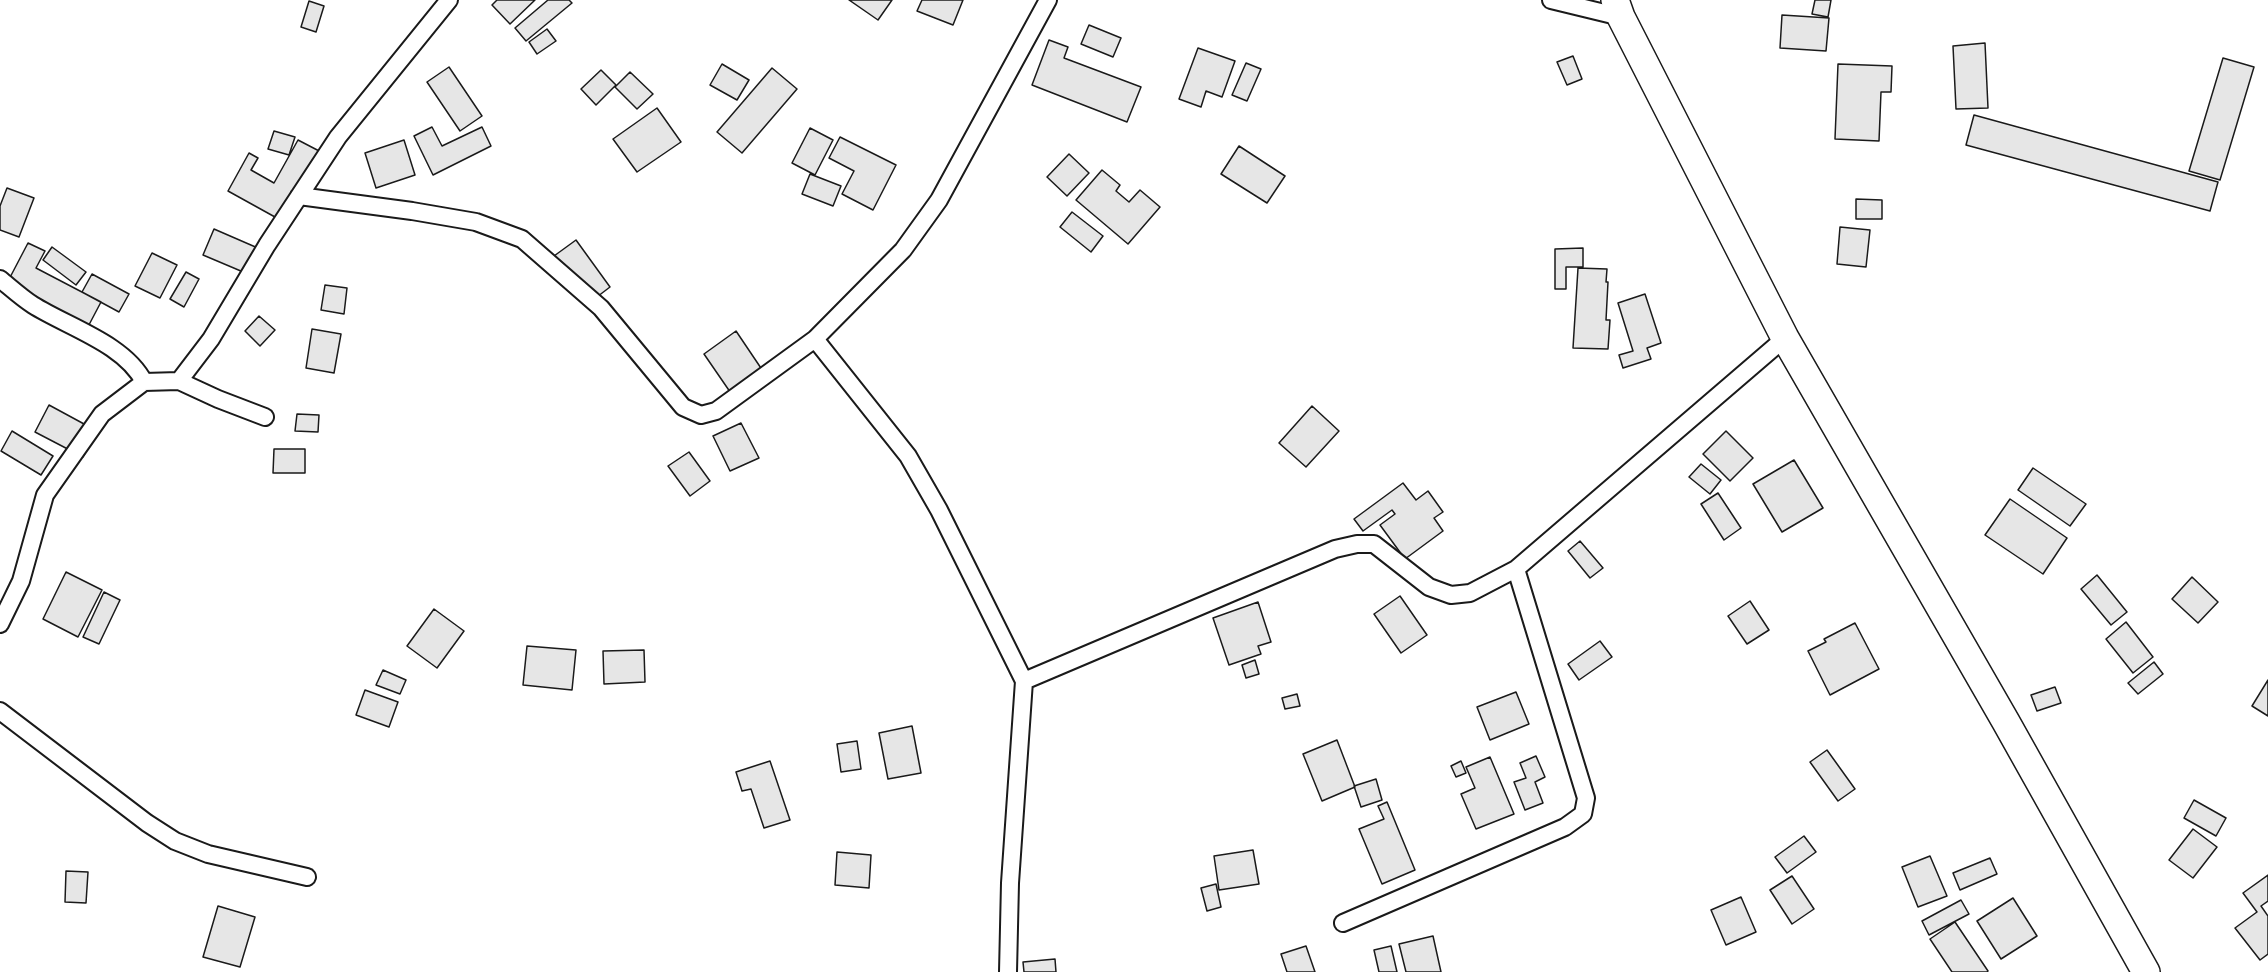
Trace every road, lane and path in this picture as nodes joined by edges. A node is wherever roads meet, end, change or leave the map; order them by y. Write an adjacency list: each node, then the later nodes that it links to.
1 (449, 0): 5 (street)
2 (1048, 0): 8 (street)
3 (1551, 0): 4 (street)
4 (1618, 8): 7 (main road)
5 (299, 196): 8 (street); 9 (street)
6 (0, 279): 10 (street)
7 (1785, 338): 12 (street); 19 (main road)
8 (815, 339): 14 (street)
9 (179, 381): 10 (street); 11 (street)
10 (144, 382): 13 (street)
11 (266, 417)
12 (1516, 569): 14 (street); 17 (street)
13 (0, 624)
14 (1024, 681): 18 (street)
15 (0, 711): 16 (street)
16 (307, 877)
17 (1344, 923)
18 (1008, 972)
19 (2146, 972)

